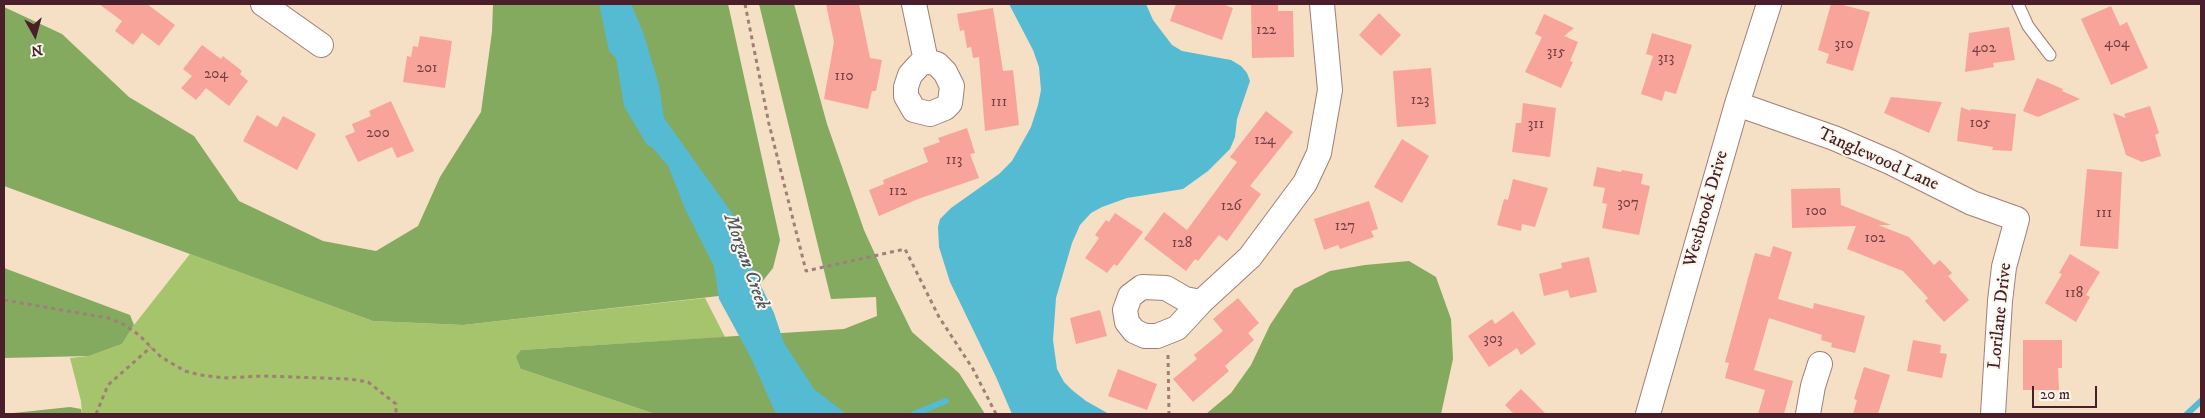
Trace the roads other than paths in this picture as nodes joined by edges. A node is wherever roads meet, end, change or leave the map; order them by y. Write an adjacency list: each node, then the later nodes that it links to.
1 (263, 4): 6 (street)
2 (914, 4): 8 (street)
3 (1322, 4): 11 (street)
4 (1769, 4): 9 (street, Westbrook Drive)
5 (2018, 4): 7 (lane)
6 (321, 46)
7 (2050, 56)
8 (926, 62)
9 (1737, 104): 10 (street, Tanglewood Lane); 13 (street, Westbrook Drive)
10 (2017, 219): 15 (street, Lorilane Drive)
11 (1201, 302): 11 (street)
12 (1820, 364): 14 (street)
13 (1648, 414)
14 (1808, 414)
15 (1993, 414)

